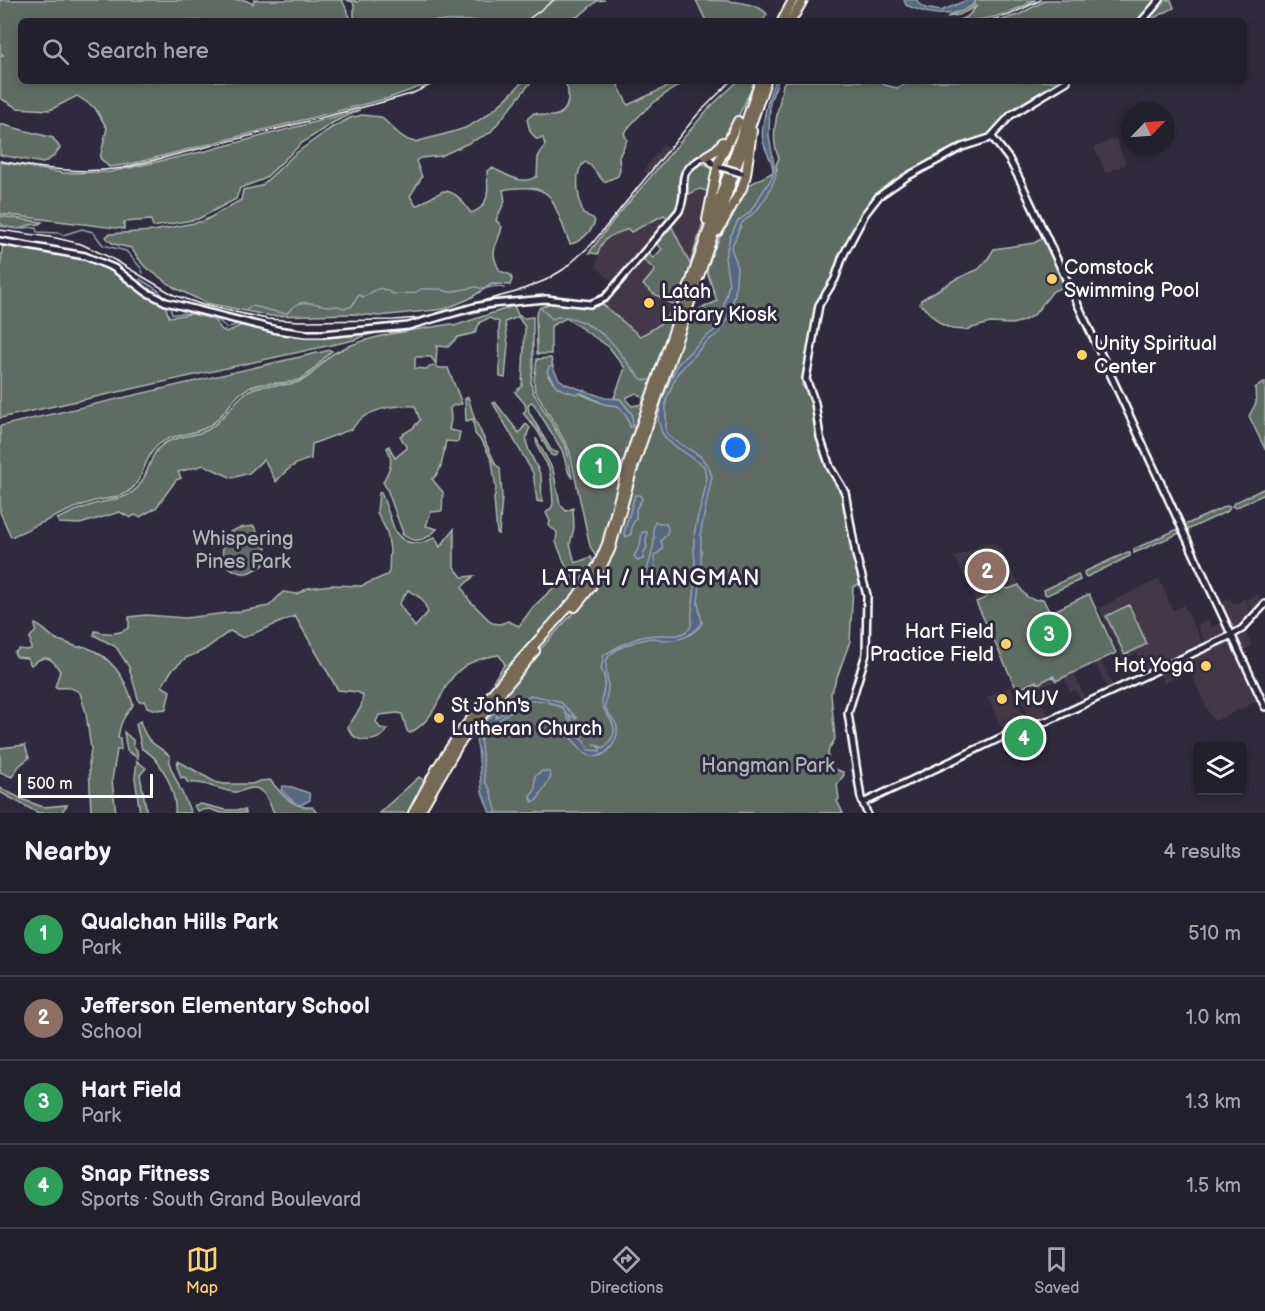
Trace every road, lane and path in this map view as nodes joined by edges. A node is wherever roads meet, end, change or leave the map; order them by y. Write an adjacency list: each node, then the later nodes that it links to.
1 (793, 0): 4 (highway)
2 (803, 0): 5 (highway)
3 (1160, 0): 6 (main road)
4 (784, 18)
5 (793, 18)
6 (1145, 18)
7 (757, 84): 12 (highway)
8 (758, 84): 19 (highway)
9 (766, 84): 19 (highway)
10 (766, 84): 17 (highway)
11 (1062, 84): 13 (main road)
12 (738, 121): 14 (highway); 16 (highway)
13 (992, 137): 21 (main road); 25 (main road)
14 (706, 156): 15 (main road); 16 (main road)
15 (693, 164): 16 (main road); 18 (main road)
16 (717, 165): 17 (main road, bridge); 19 (highway)
17 (743, 174): 19 (highway)
18 (0, 241)
19 (703, 255): 26 (highway); 27 (highway)
20 (1265, 604): 21 (main road)
21 (1230, 636): 22 (main road); 23 (main road); 24 (main road)
22 (1265, 707)
23 (1265, 714)
24 (872, 799): 25 (main road); 28 (main road)
25 (863, 804): 28 (main road)
26 (412, 813)
27 (419, 813)
28 (867, 813)

